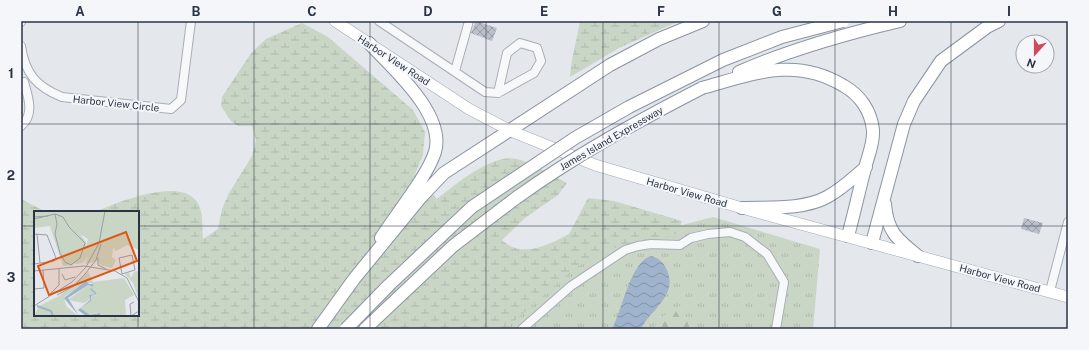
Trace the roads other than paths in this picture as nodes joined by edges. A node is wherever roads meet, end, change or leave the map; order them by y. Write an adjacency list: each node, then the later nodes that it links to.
1 (190, 21): 11 (street, Harbor View Circle)
2 (335, 21): 9 (main road, Harbor View Road)
3 (379, 21): 12 (street)
4 (469, 21): 12 (street)
5 (703, 21): 17 (highway)
6 (842, 21): 29 (highway, James Island Expressway, bridge)
7 (900, 21): 14 (highway, James Island Expressway)
8 (999, 21): 19 (highway)
9 (369, 43): 17 (main road, Harbor View Road); 25 (highway)
10 (21, 46): 11 (street, Harbor View Circle)
11 (29, 70): 13 (street)
12 (455, 71): 15 (street)
13 (22, 83): 16 (street)
14 (702, 88): 18 (highway); 30 (highway, James Island Expressway, bridge)
15 (498, 93): 15 (street)
16 (21, 126)
17 (510, 130): 20 (main road, Harbor View Road); 25 (highway)
18 (866, 167): 20 (highway); 22 (highway)
19 (884, 197): 23 (highway); 24 (highway)
20 (742, 208): 22 (main road, Harbor View Road)
21 (1068, 222): 26 (street)
22 (848, 236): 23 (main road, Harbor View Road)
23 (872, 243): 24 (main road, Harbor View Road)
24 (918, 256): 26 (main road, Harbor View Road)
25 (354, 279): 28 (highway)
26 (1050, 291): 27 (main road, Harbor View Road)
27 (1068, 297)
28 (318, 329)
29 (346, 329)
30 (365, 329)
31 (522, 329): 32 (street)
32 (776, 329)

